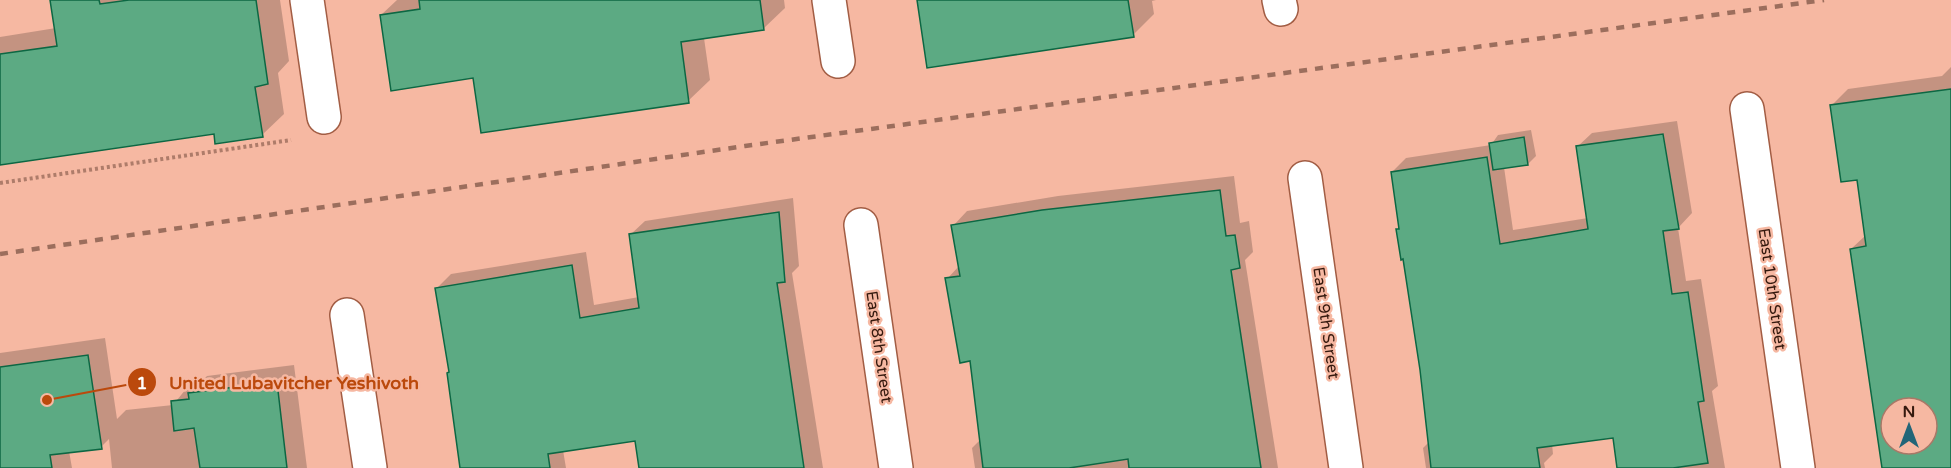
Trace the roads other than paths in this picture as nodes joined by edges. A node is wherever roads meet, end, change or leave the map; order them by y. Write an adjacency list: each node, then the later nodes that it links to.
1 (307, 0): 5 (street)
2 (829, 0): 3 (street)
3 (838, 61)
4 (1747, 109): 12 (street, East 10th Street)
5 (324, 117)
6 (1305, 178): 11 (street, East 9th Street)
7 (861, 225): 10 (street, East 8th Street)
8 (347, 315): 9 (street)
9 (370, 468)
10 (896, 468)
11 (1346, 468)
12 (1798, 468)

